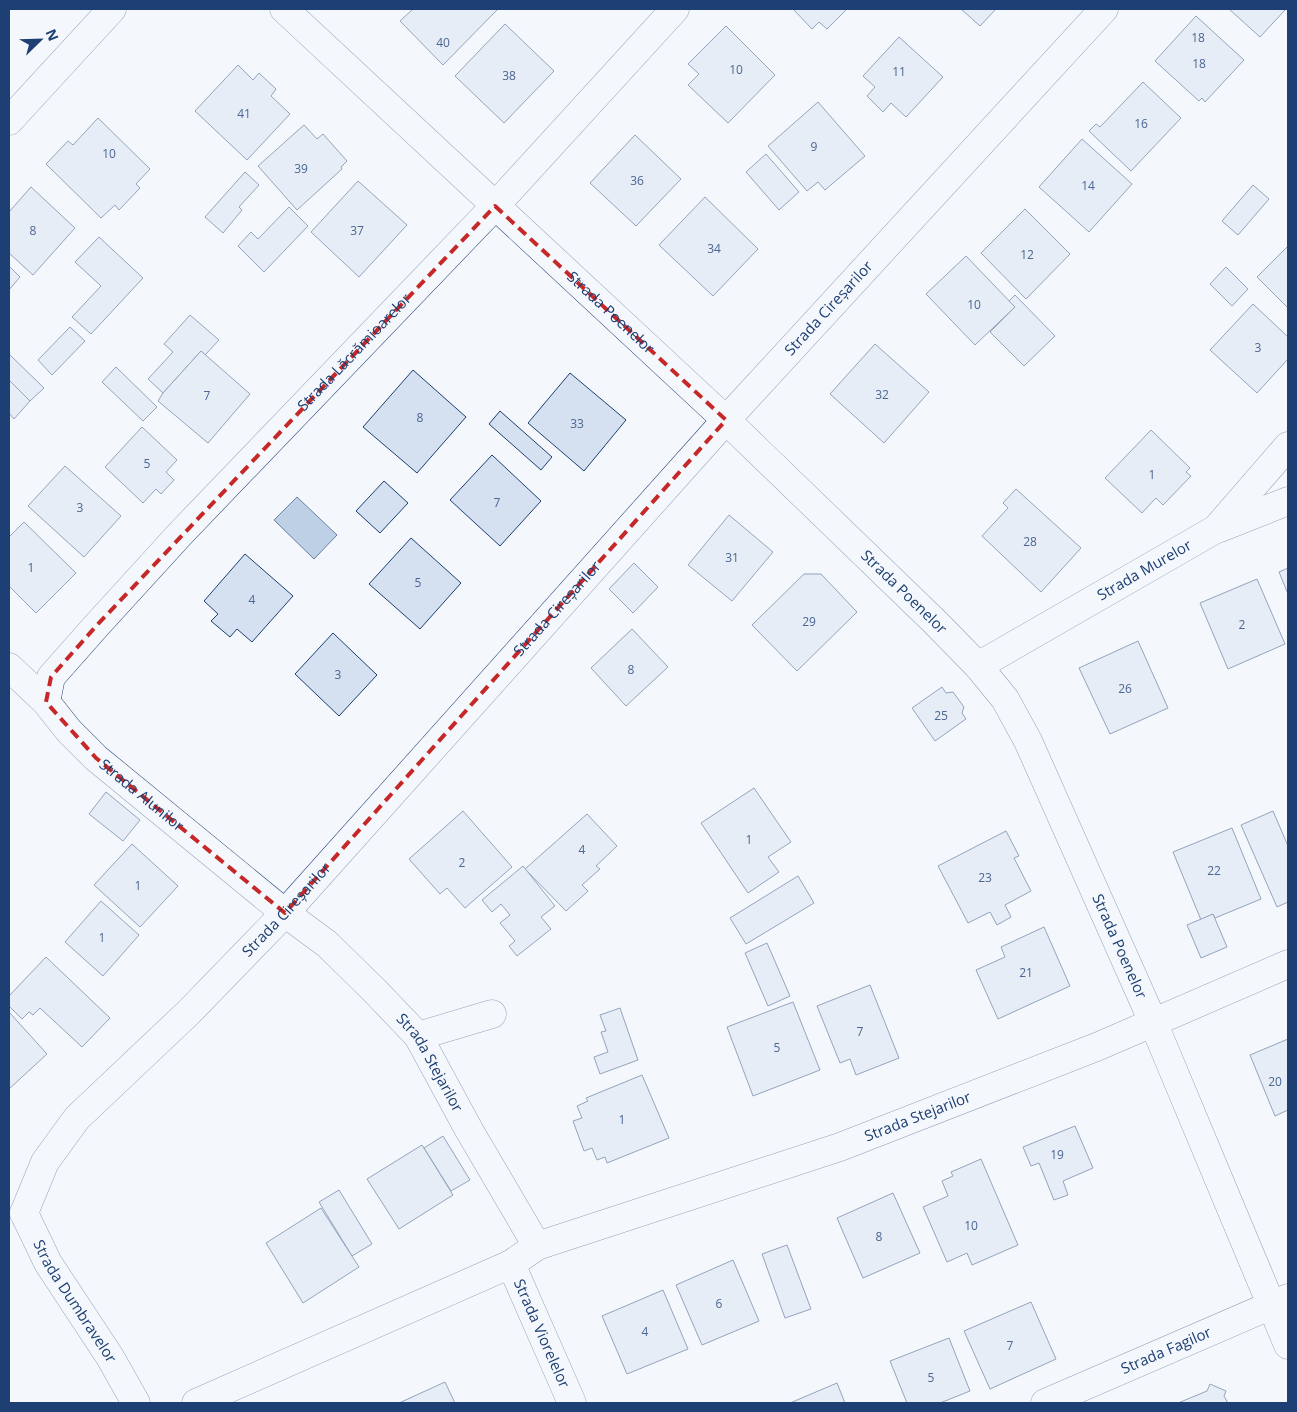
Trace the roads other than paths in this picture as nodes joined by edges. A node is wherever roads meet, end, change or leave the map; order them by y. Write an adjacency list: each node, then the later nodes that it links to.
1 (112, 9): 5 (street)
2 (284, 9): 6 (street, Strada Poenelor)
3 (675, 9): 6 (street, Strada Lăcrămioarelor)
4 (1104, 9): 7 (street, Strada Cireșarilor)
5 (9, 121)
6 (495, 206): 7 (street, Strada Poenelor); 13 (street, Strada Lăcrămioarelor)
7 (726, 420): 11 (street, Strada Poenelor); 14 (street, Strada Cireșarilor)
8 (1288, 446): 10 (street, Strada Murelor)
9 (1288, 501): 10 (street)
10 (1216, 529): 11 (street, Strada Murelor)
11 (978, 666): 17 (street, Strada Poenelor)
12 (9, 667): 13 (street, Strada Alunilor)
13 (46, 702): 14 (street, Strada Alunilor)
14 (285, 913): 18 (street, Strada Stejarilor); 19 (street, Strada Cireșarilor)
15 (1288, 964): 17 (street, Strada Stejarilor)
16 (492, 1014): 18 (street)
17 (1153, 1022): 20 (street, Strada Stejarilor); 22 (street, Strada Poenelor)
18 (418, 1036): 20 (street, Strada Stejarilor)
19 (16, 1213): 24 (street, Strada Dumbravelor)
20 (537, 1246): 21 (street, Strada Stejarilor)
21 (511, 1264): 25 (street, Strada Stejarilor); 26 (street, Strada Viorelelor)
22 (1280, 1302): 23 (street, Strada Poenelor); 27 (street, Strada Fagilor)
23 (1288, 1345)
24 (136, 1403)
25 (196, 1403)
26 (572, 1403)
27 (1045, 1403)

